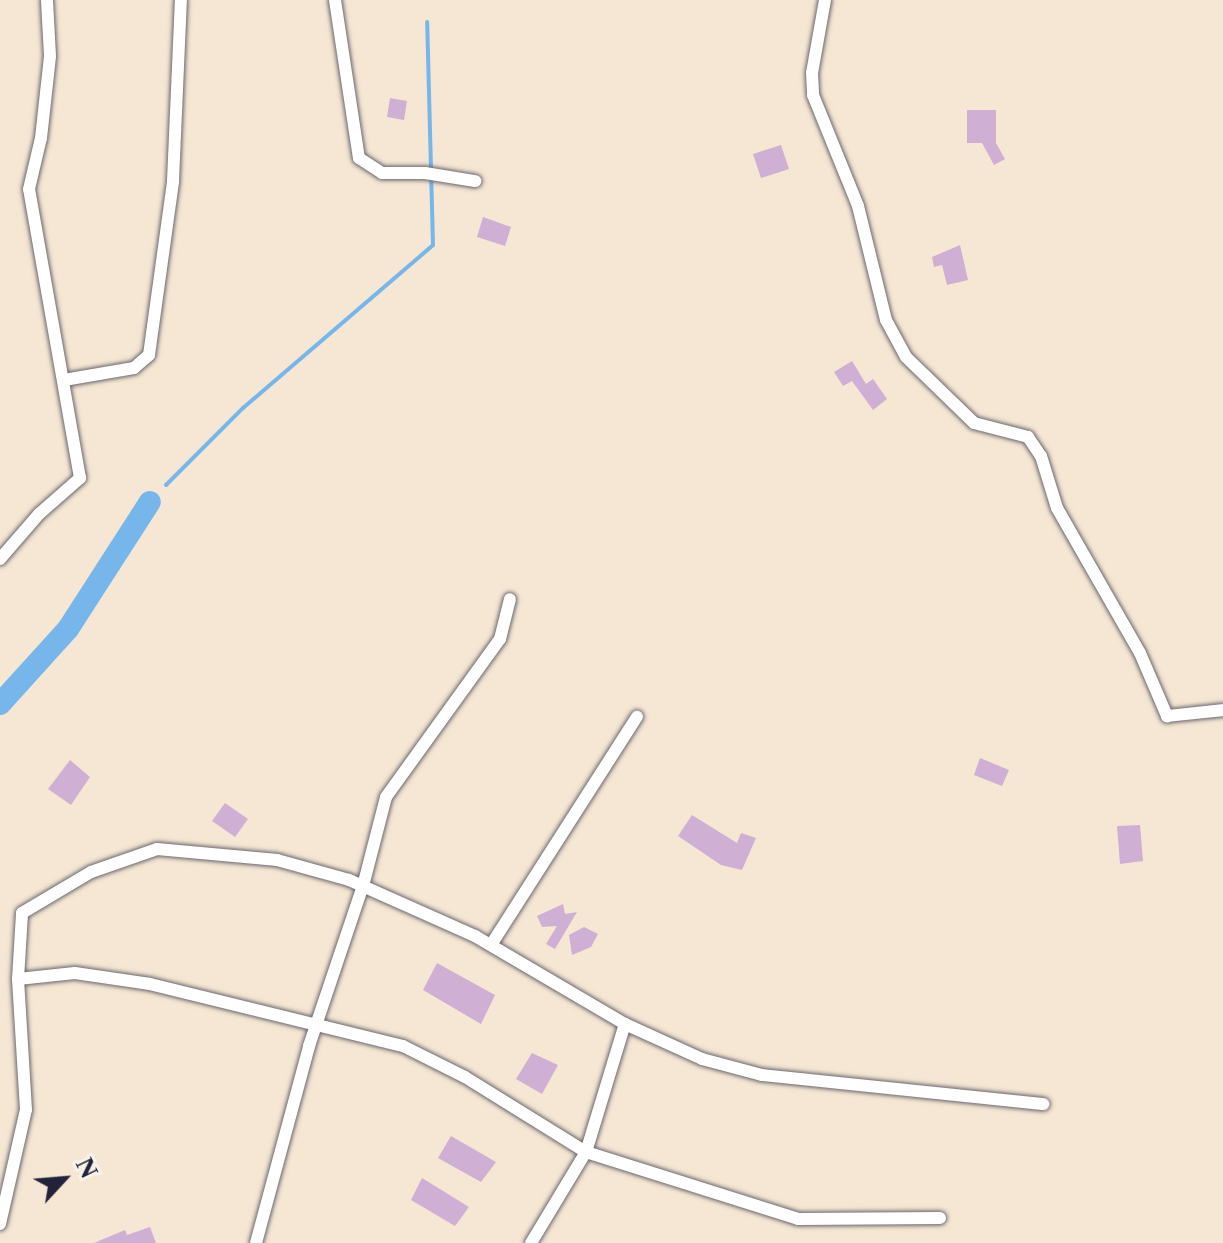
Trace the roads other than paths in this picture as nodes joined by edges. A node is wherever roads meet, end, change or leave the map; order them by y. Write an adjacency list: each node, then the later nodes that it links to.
1 (47, 0): 6 (street)
2 (181, 0): 6 (street)
3 (335, 0): 5 (street)
4 (825, 0): 9 (street)
5 (475, 181)
6 (64, 380): 7 (street)
7 (0, 559)
8 (510, 599): 11 (street)
9 (1223, 710)
10 (637, 717): 12 (street)
11 (363, 886): 12 (street); 13 (street); 14 (street)
12 (491, 945): 15 (street)
13 (18, 979): 14 (street); 19 (street)
14 (317, 1023): 17 (street); 20 (street)
15 (625, 1024): 16 (street); 17 (street)
16 (1044, 1104)
17 (586, 1152): 18 (street); 21 (street)
18 (940, 1218)
19 (0, 1224)
20 (256, 1243)
21 (531, 1243)

